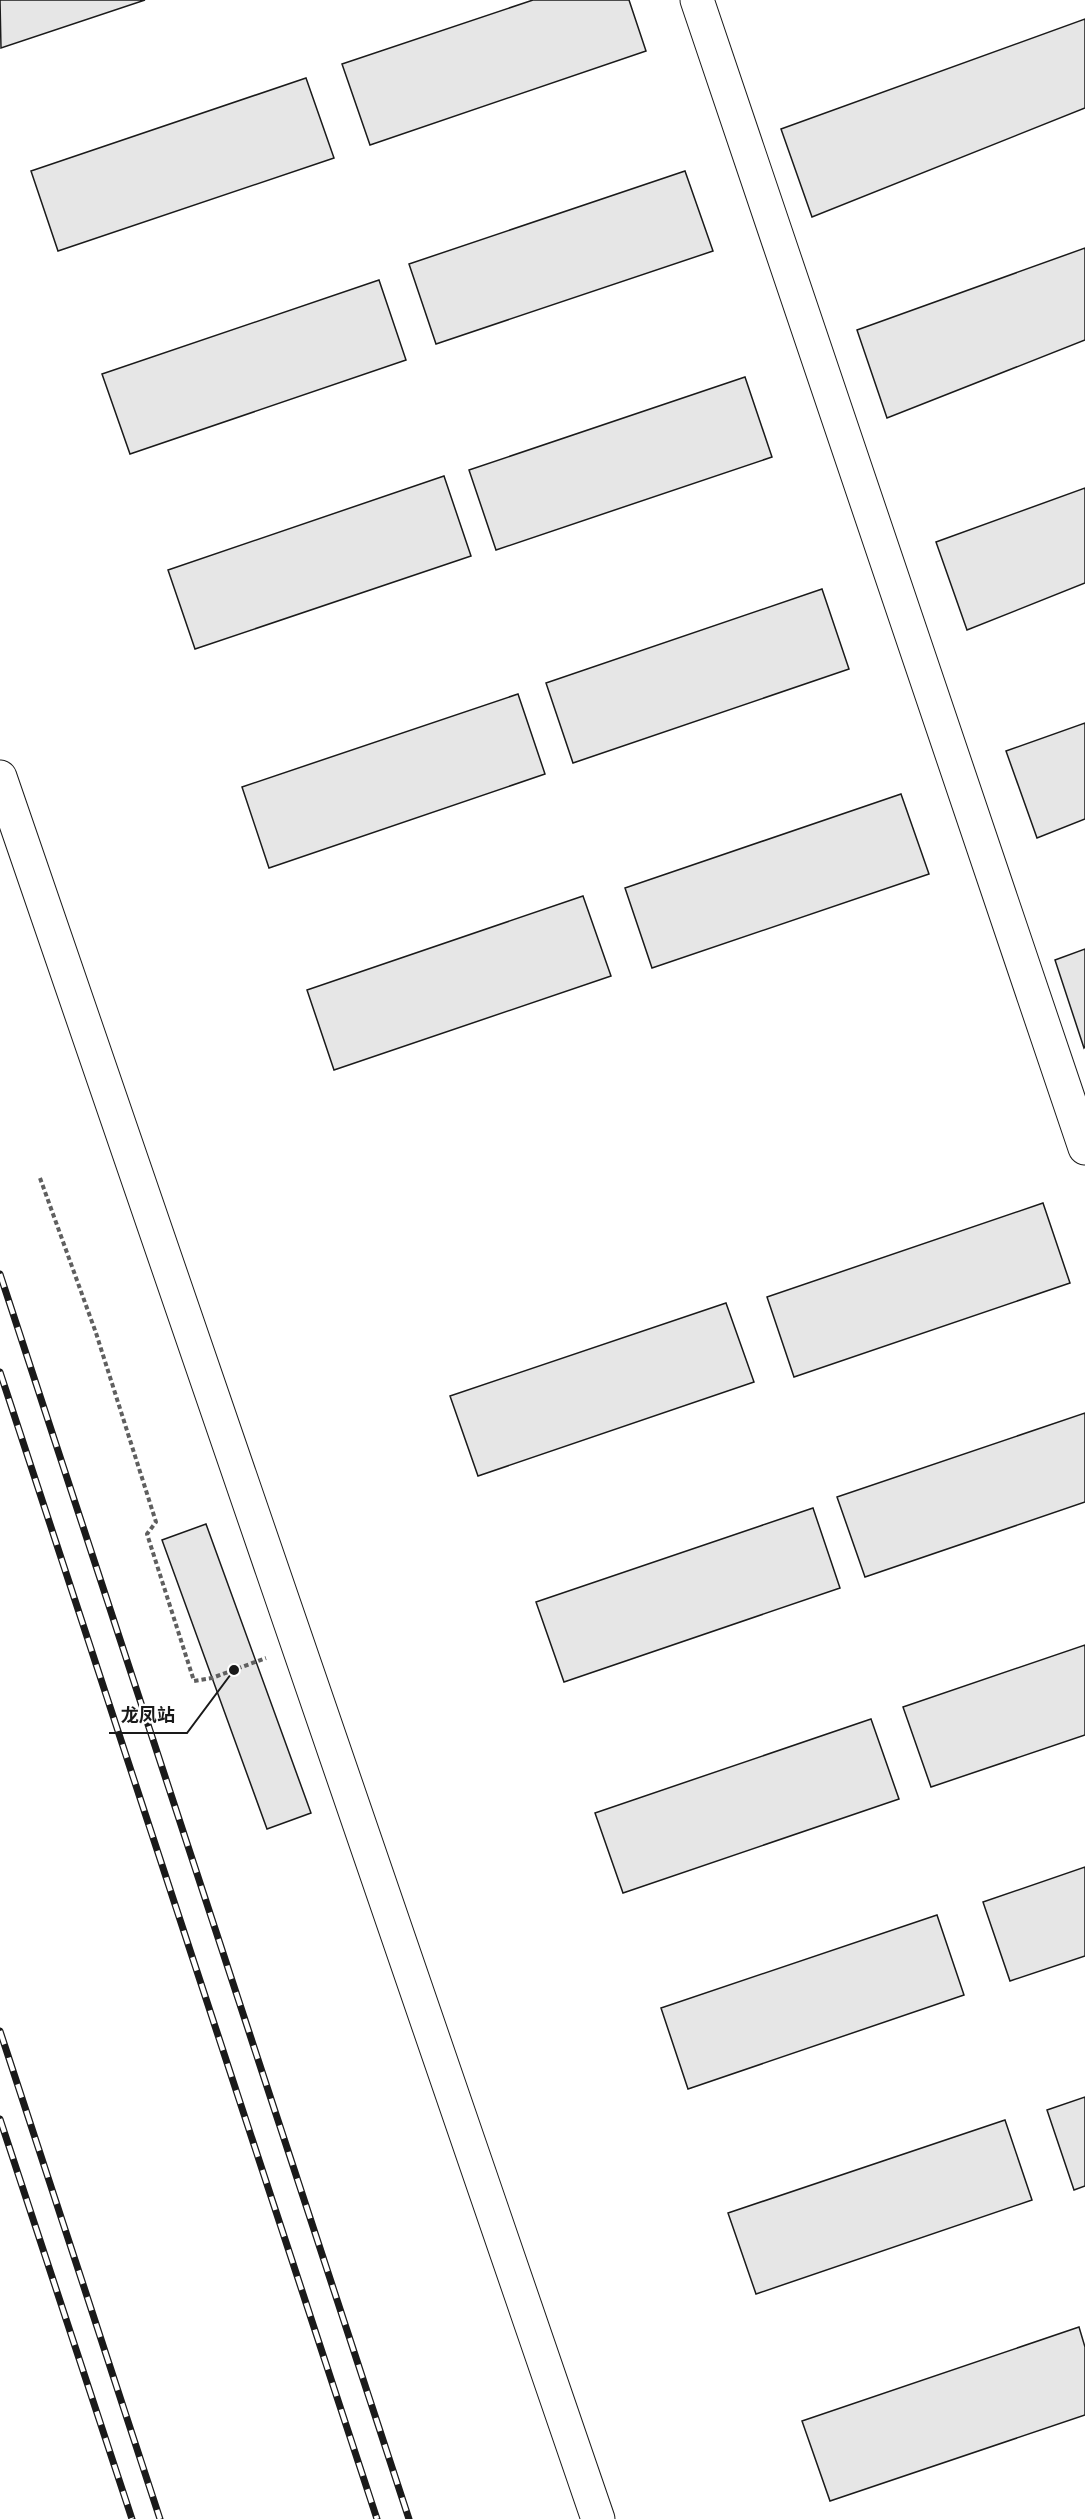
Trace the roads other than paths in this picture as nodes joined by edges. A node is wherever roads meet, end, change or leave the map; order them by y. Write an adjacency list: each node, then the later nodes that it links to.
1 (697, 0): 3 (street)
2 (0, 777): 4 (street)
3 (1085, 1149)
4 (598, 2519)

